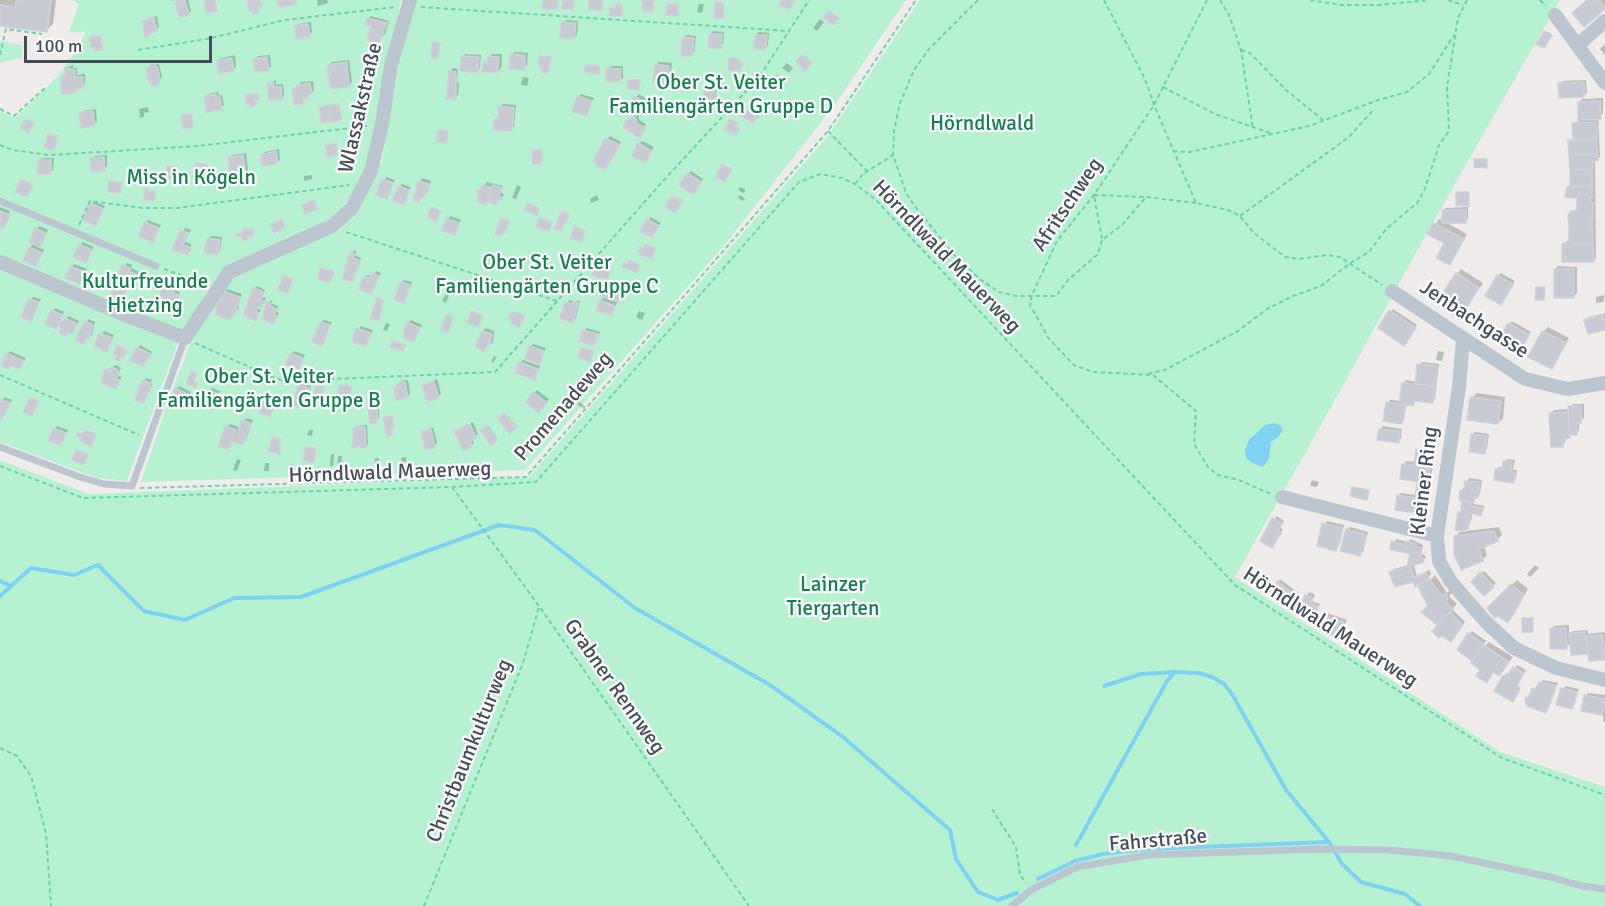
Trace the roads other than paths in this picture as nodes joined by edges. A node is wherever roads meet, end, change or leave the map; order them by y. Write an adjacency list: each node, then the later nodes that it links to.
1 (409, 3): 10 (street, Wlassakstraße)
2 (1555, 15): 4 (street)
3 (1605, 21): 4 (street)
4 (1578, 45): 5 (street)
5 (1605, 83)
6 (0, 201): 8 (lane)
7 (0, 261): 10 (street)
8 (156, 266)
9 (1392, 291): 11 (street, Jenbachgasse)
10 (185, 338): 13 (lane, Wlassakstraße)
11 (1463, 339): 12 (street, Jenbachgasse); 15 (street, Kleiner Ring)
12 (1605, 383)
13 (0, 447)
14 (1282, 497): 15 (street)
15 (1437, 536): 16 (street, Kleiner Ring)
16 (1605, 680)
17 (1605, 889): 18 (lane, Fahrstraße)
18 (1012, 906)

